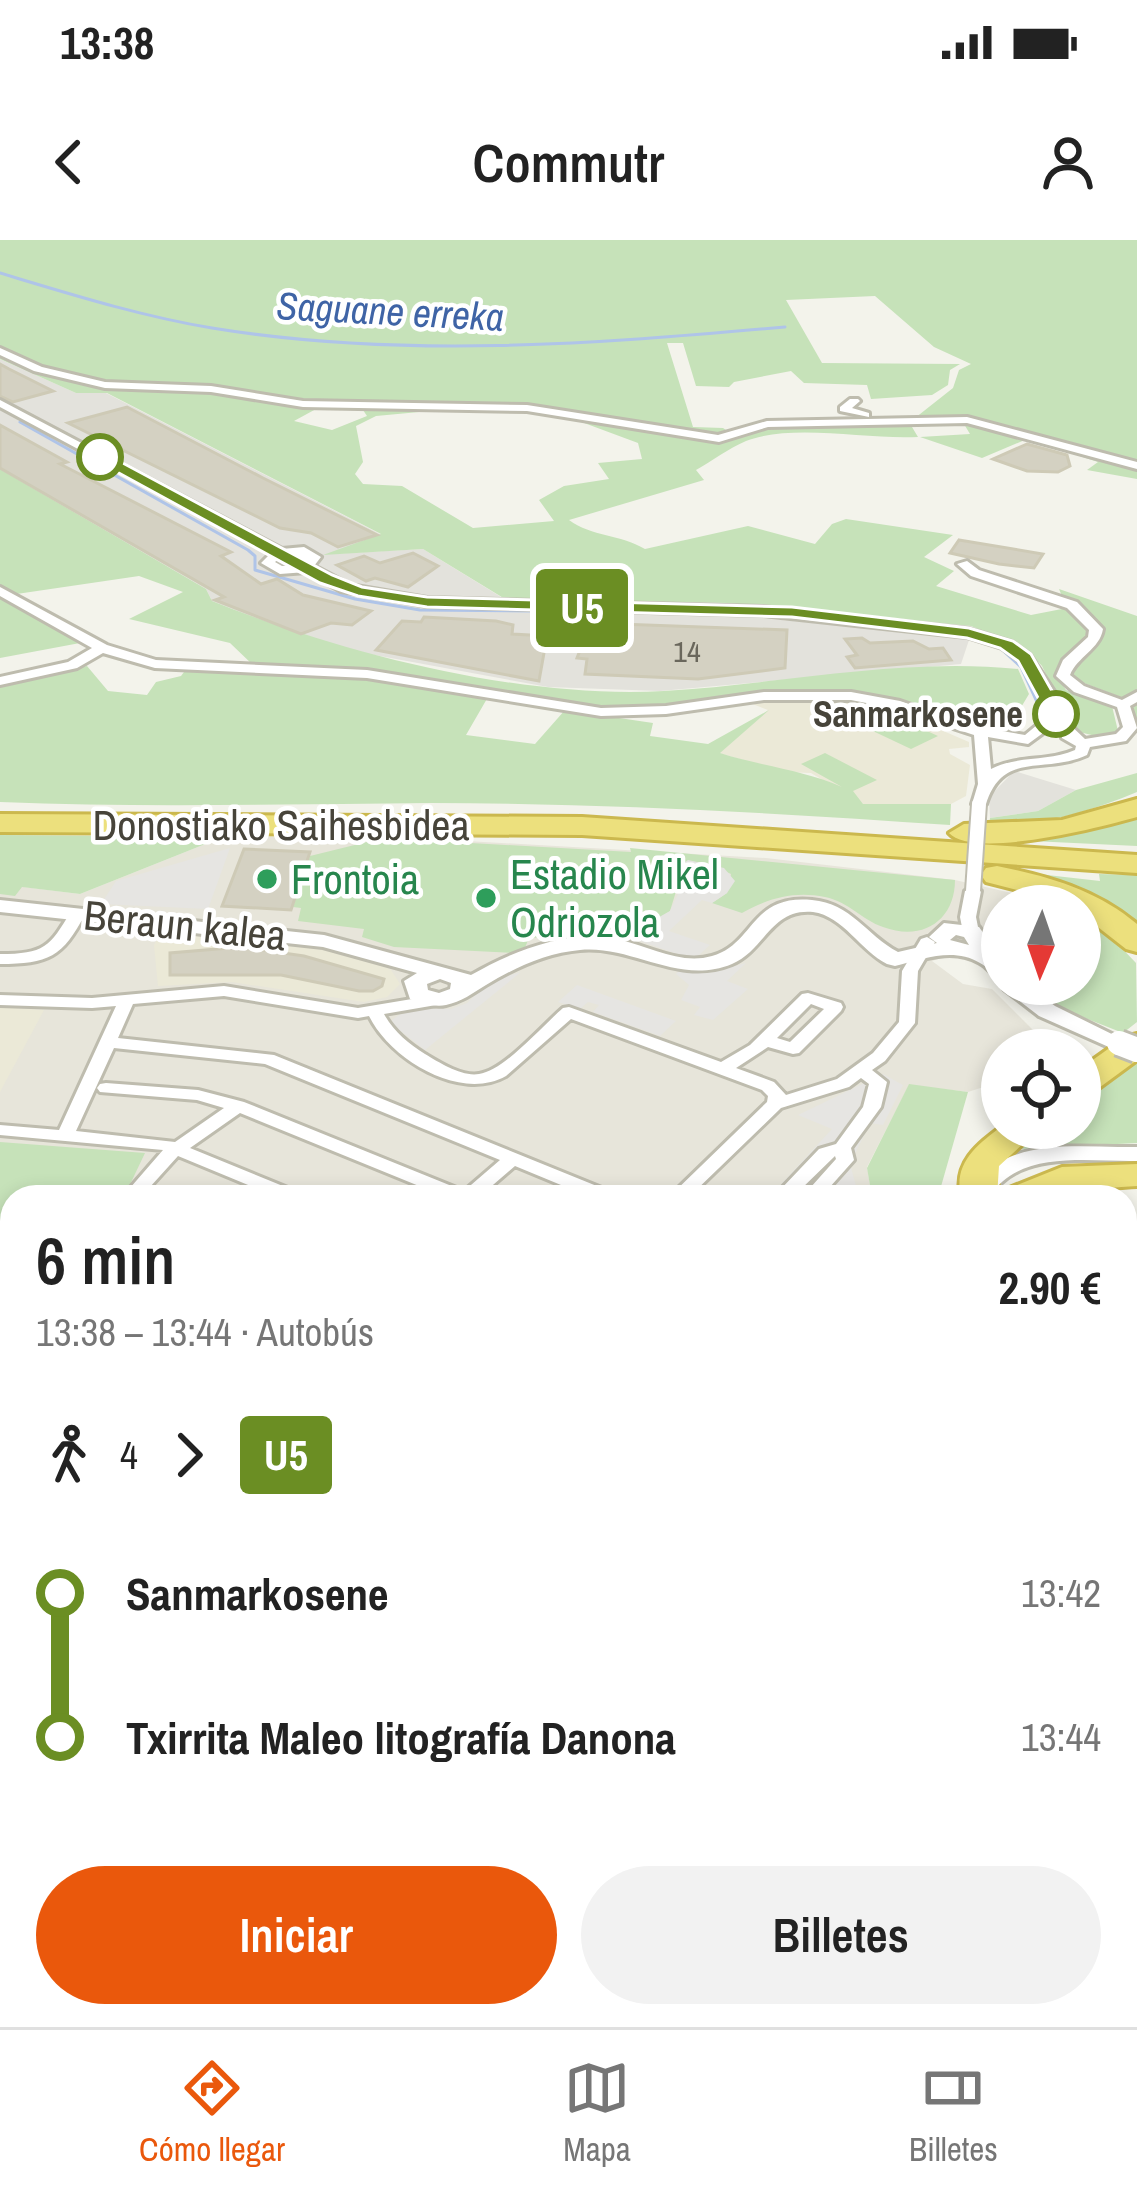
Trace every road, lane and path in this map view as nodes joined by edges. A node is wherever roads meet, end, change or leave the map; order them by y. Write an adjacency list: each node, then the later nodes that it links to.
1 (0, 351): 4 (street)
2 (854, 401): 4 (street)
3 (0, 403): 11 (street)
4 (905, 419): 5 (street)
5 (1137, 466)
6 (963, 564): 10 (street)
7 (0, 591): 8 (street)
8 (102, 648): 9 (street); 12 (street)
9 (0, 681)
10 (1130, 701): 14 (street)
11 (1056, 716): 13 (street); 14 (street)
12 (981, 733): 13 (street); 17 (street)
13 (1031, 739): 14 (street); 15 (street); 16 (street)
14 (1078, 741): 15 (street)
15 (1056, 760): 16 (street)
16 (1013, 764): 17 (street)
17 (985, 783): 28 (street, bridge)
18 (1137, 808): 20 (highway)
19 (0, 812): 20 (highway, Donostiako Saihesbidea)
20 (644, 818): 23 (highway, Donostiako Saihesbidea)
21 (0, 823): 22 (highway, Donostiako Saihesbidea)
22 (694, 832): 24 (highway, Donostiako Saihesbidea); 27 (highway)
23 (1137, 854)
24 (1137, 865)
25 (0, 906): 26 (street, Beraun kalea)
26 (77, 914): 30 (street, Beraun kalea); 31 (street)
27 (1137, 942)
28 (959, 943): 29 (street); 36 (street)
29 (874, 944): 32 (street); 36 (street)
30 (369, 952): 33 (street, Beraun kalea); 34 (street, Beraun kalea)
31 (0, 959)
32 (504, 968): 33 (street); 35 (street)
33 (442, 972): 34 (street); 35 (street)
34 (414, 986): 38 (street, Beraun kalea); 40 (street)
35 (464, 989): 38 (street)
36 (910, 992): 48 (street)
37 (0, 1000): 39 (street)
38 (436, 1000): 40 (street)
39 (126, 1002): 42 (street); 44 (street)
40 (395, 1005): 42 (street)
41 (1039, 1005): 45 (street)
42 (375, 1012): 46 (street)
43 (765, 1040): 46 (street)
44 (108, 1042): 53 (street); 58 (street)
45 (1131, 1046): 47 (highway)
46 (722, 1069): 50 (street)
47 (1101, 1070)
48 (862, 1071): 50 (street); 55 (street)
49 (106, 1088): 51 (street)
50 (772, 1095): 65 (street)
51 (238, 1106): 54 (street); 62 (street)
52 (0, 1130): 53 (street)
53 (65, 1135): 54 (street)
54 (178, 1148): 60 (street); 61 (street)
55 (842, 1148): 66 (street); 67 (street)
56 (998, 1149): 68 (highway)
57 (1137, 1154): 69 (street)
58 (514, 1157): 63 (street); 64 (street)
59 (1137, 1175): 70 (highway)
60 (141, 1185)
61 (265, 1185)
62 (437, 1185)
63 (480, 1185)
64 (579, 1185)
65 (689, 1185)
66 (794, 1185)
67 (823, 1185)
68 (975, 1185)
69 (985, 1185)
70 (1038, 1185)

